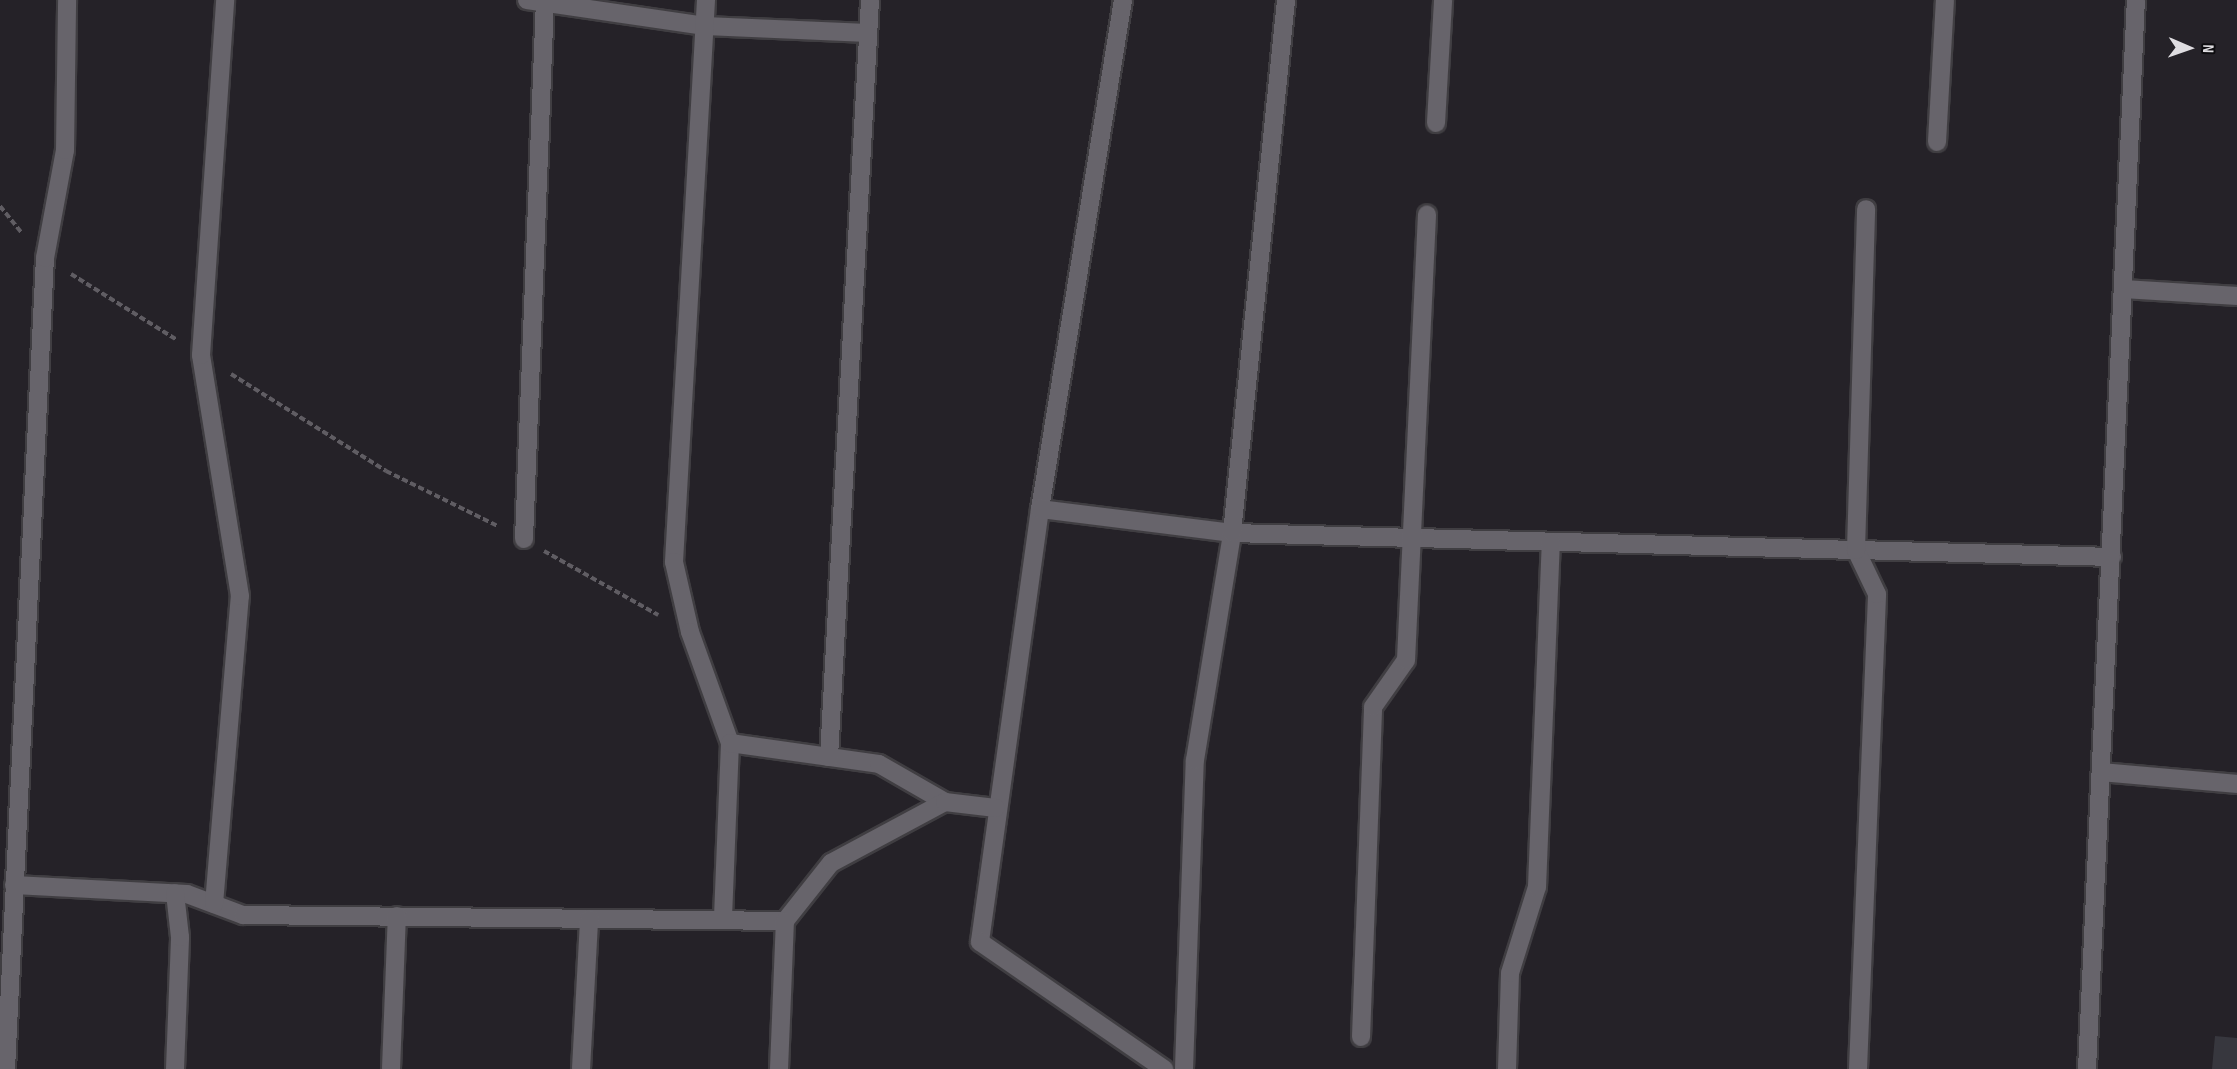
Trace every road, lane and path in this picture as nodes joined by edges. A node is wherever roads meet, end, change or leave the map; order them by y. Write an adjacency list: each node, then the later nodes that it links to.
1 (67, 0): 18 (street)
2 (225, 0): 21 (street)
3 (706, 0): 11 (street)
4 (870, 0): 12 (street)
5 (1123, 0): 22 (street)
6 (1286, 0): 23 (street)
7 (1443, 0): 13 (street)
8 (1945, 0): 14 (street)
9 (2136, 0): 19 (street)
10 (539, 1): 11 (street); 25 (street)
11 (705, 26): 12 (street); 29 (street)
12 (868, 33): 31 (street)
13 (1436, 123)
14 (1937, 142)
15 (0, 206): 18 (path)
16 (1866, 209): 27 (street)
17 (1427, 214): 24 (street)
18 (45, 258): 21 (path); 36 (street)
19 (2124, 289): 20 (street); 28 (street)
20 (2237, 296)
21 (201, 355): 25 (path); 38 (street)
22 (1040, 509): 23 (street); 35 (street)
23 (1232, 533): 24 (street); 50 (street)
24 (1411, 538): 26 (street); 43 (street)
25 (524, 539): 29 (path)
26 (1551, 542): 27 (street); 51 (street)
27 (1856, 550): 28 (street); 52 (street)
28 (2112, 557): 32 (street)
29 (690, 632): 30 (street)
30 (730, 743): 31 (street); 41 (street)
31 (829, 757): 34 (street)
32 (2101, 772): 33 (street); 53 (street)
33 (2237, 784)
34 (945, 802): 35 (street); 42 (street)
35 (996, 808): 49 (street)
36 (14, 885): 37 (street); 44 (street)
37 (175, 893): 38 (street); 45 (street)
38 (214, 904): 39 (street)
39 (397, 916): 40 (street); 46 (street)
40 (589, 919): 41 (street); 47 (street)
41 (723, 920): 42 (street)
42 (785, 921): 48 (street)
43 (1361, 1037)
44 (6, 1069)
45 (175, 1069)
46 (391, 1069)
47 (581, 1069)
48 (780, 1069)
49 (1164, 1069)
50 (1184, 1069)
51 (1507, 1069)
52 (1858, 1069)
53 (2087, 1069)

